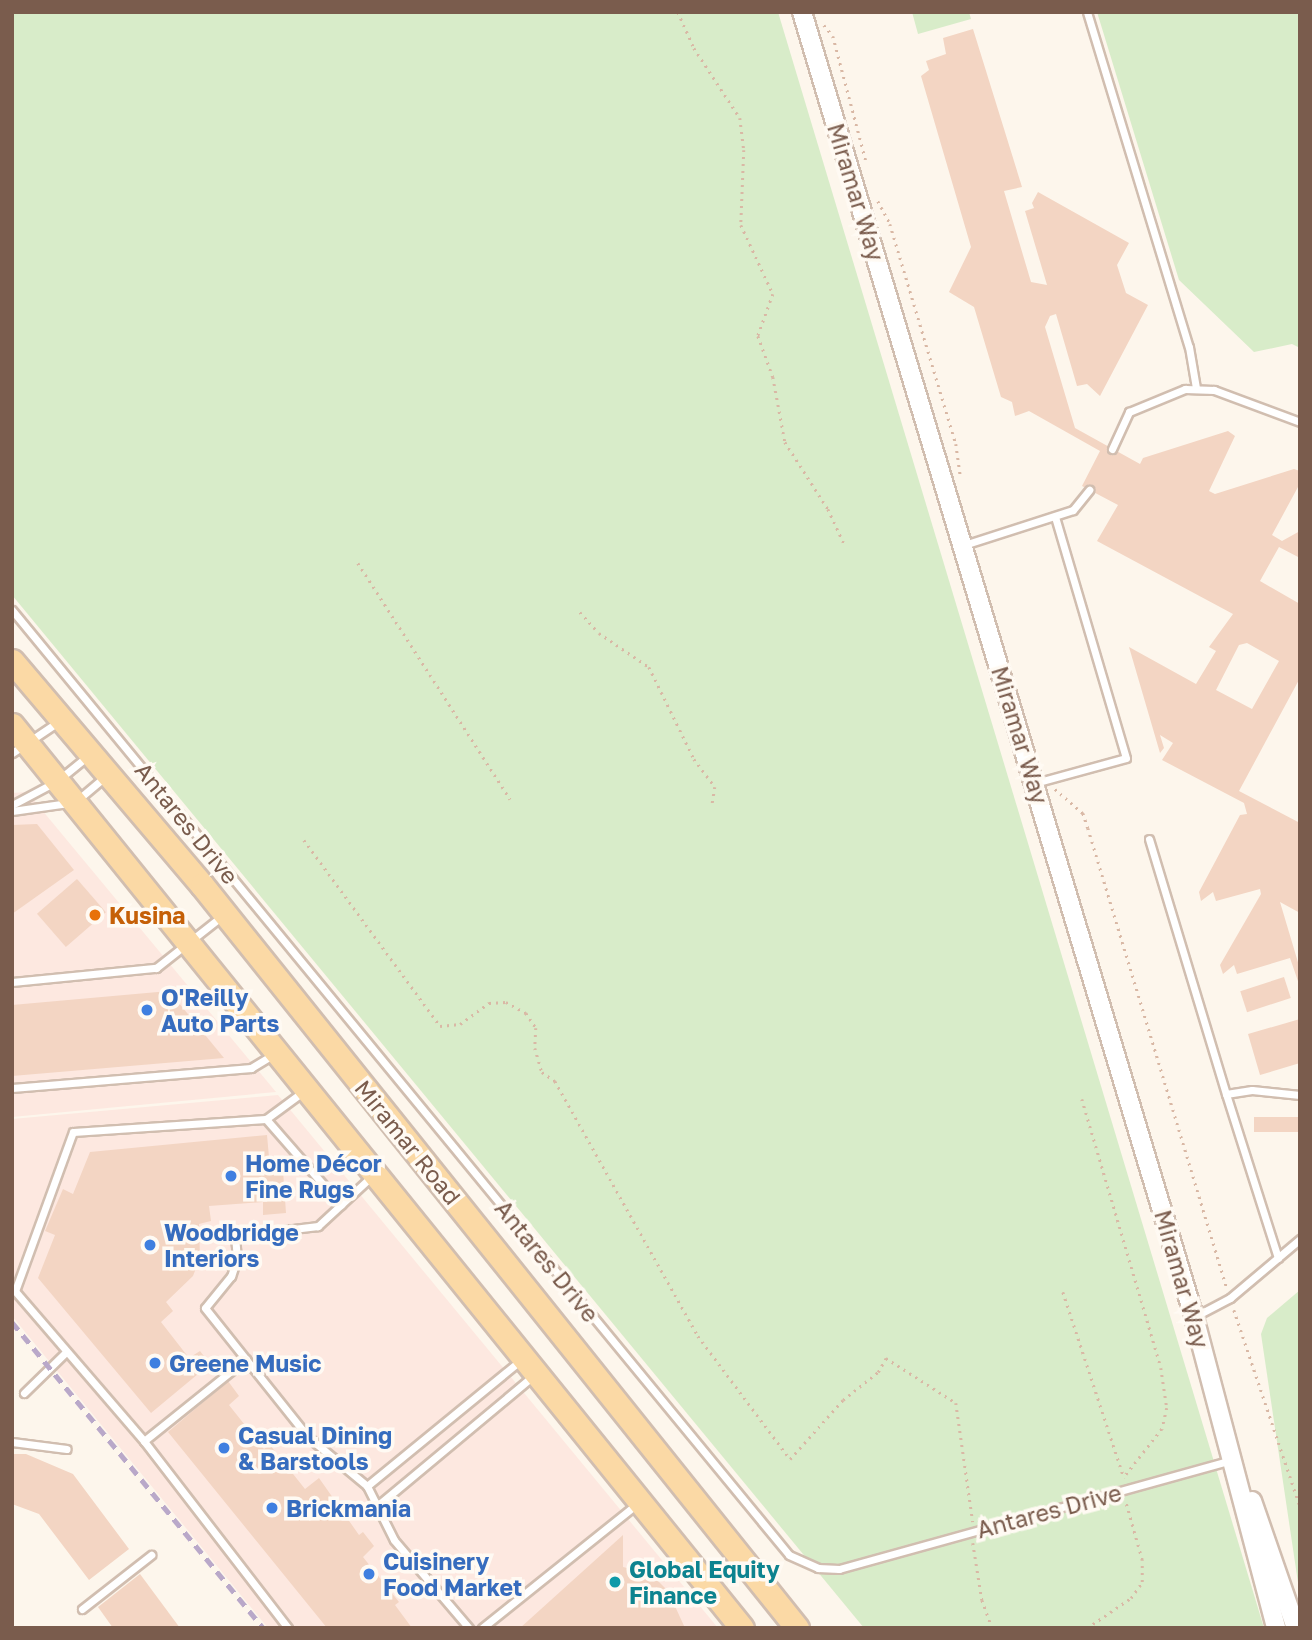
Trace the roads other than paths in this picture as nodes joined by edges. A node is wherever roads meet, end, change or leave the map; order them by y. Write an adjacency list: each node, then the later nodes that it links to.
1 (1087, 12): 3 (lane)
2 (810, 13): 8 (street, Miramar Way)
3 (1196, 388): 4 (lane); 5 (lane)
4 (1300, 422)
5 (1112, 449)
6 (1089, 490): 7 (lane)
7 (1055, 516): 8 (lane); 17 (lane)
8 (963, 545): 17 (street, Miramar Way)
9 (12, 610): 43 (lane, Antares Drive)
10 (12, 661): 11 (main road, Miramar Road)
11 (62, 719): 13 (lane); 14 (main road, Miramar Road)
12 (12, 725): 13 (main road, Miramar Road)
13 (20, 749): 16 (main road, Miramar Road)
14 (91, 754): 15 (main road, Miramar Road); 16 (lane)
15 (108, 774): 18 (lane); 22 (main road, Miramar Road)
16 (57, 781): 18 (main road, Miramar Road); 19 (lane)
17 (1042, 781): 35 (street, Miramar Way)
18 (75, 802): 20 (lane); 23 (main road, Miramar Road)
19 (12, 805)
20 (12, 811)
21 (1149, 839): 28 (lane)
22 (225, 914): 23 (lane); 53 (main road, Miramar Road)
23 (189, 943): 24 (lane); 25 (main road, Miramar Road)
24 (12, 982)
25 (278, 1052): 26 (lane); 27 (main road, Miramar Road)
26 (12, 1088)
27 (307, 1089): 30 (lane); 31 (main road, Miramar Road)
28 (1226, 1094): 29 (lane); 34 (lane)
29 (1300, 1095)
30 (266, 1119): 32 (lane); 36 (lane)
31 (375, 1173): 32 (lane); 38 (main road, Miramar Road)
32 (341, 1205): 37 (lane)
33 (1300, 1239): 34 (lane)
34 (1278, 1258): 35 (lane)
35 (1194, 1317): 43 (street, Miramar Way)
36 (66, 1352): 39 (lane); 40 (lane)
37 (246, 1359): 40 (lane); 44 (lane)
38 (530, 1365): 44 (lane); 45 (main road, Miramar Road); 46 (lane)
39 (24, 1393)
40 (144, 1441): 49 (lane)
41 (12, 1442): 42 (lane)
42 (67, 1449)
43 (1234, 1460): 54 (street, Miramar Way); 55 (street, Miramar Way)
44 (367, 1486): 46 (lane)
45 (640, 1501): 51 (lane); 52 (main road, Miramar Road)
46 (377, 1506): 50 (lane)
47 (151, 1555): 48 (lane)
48 (82, 1609)
49 (288, 1628)
50 (468, 1628)
51 (482, 1628)
52 (742, 1628)
53 (797, 1628)
54 (1276, 1628)
55 (1296, 1628)

